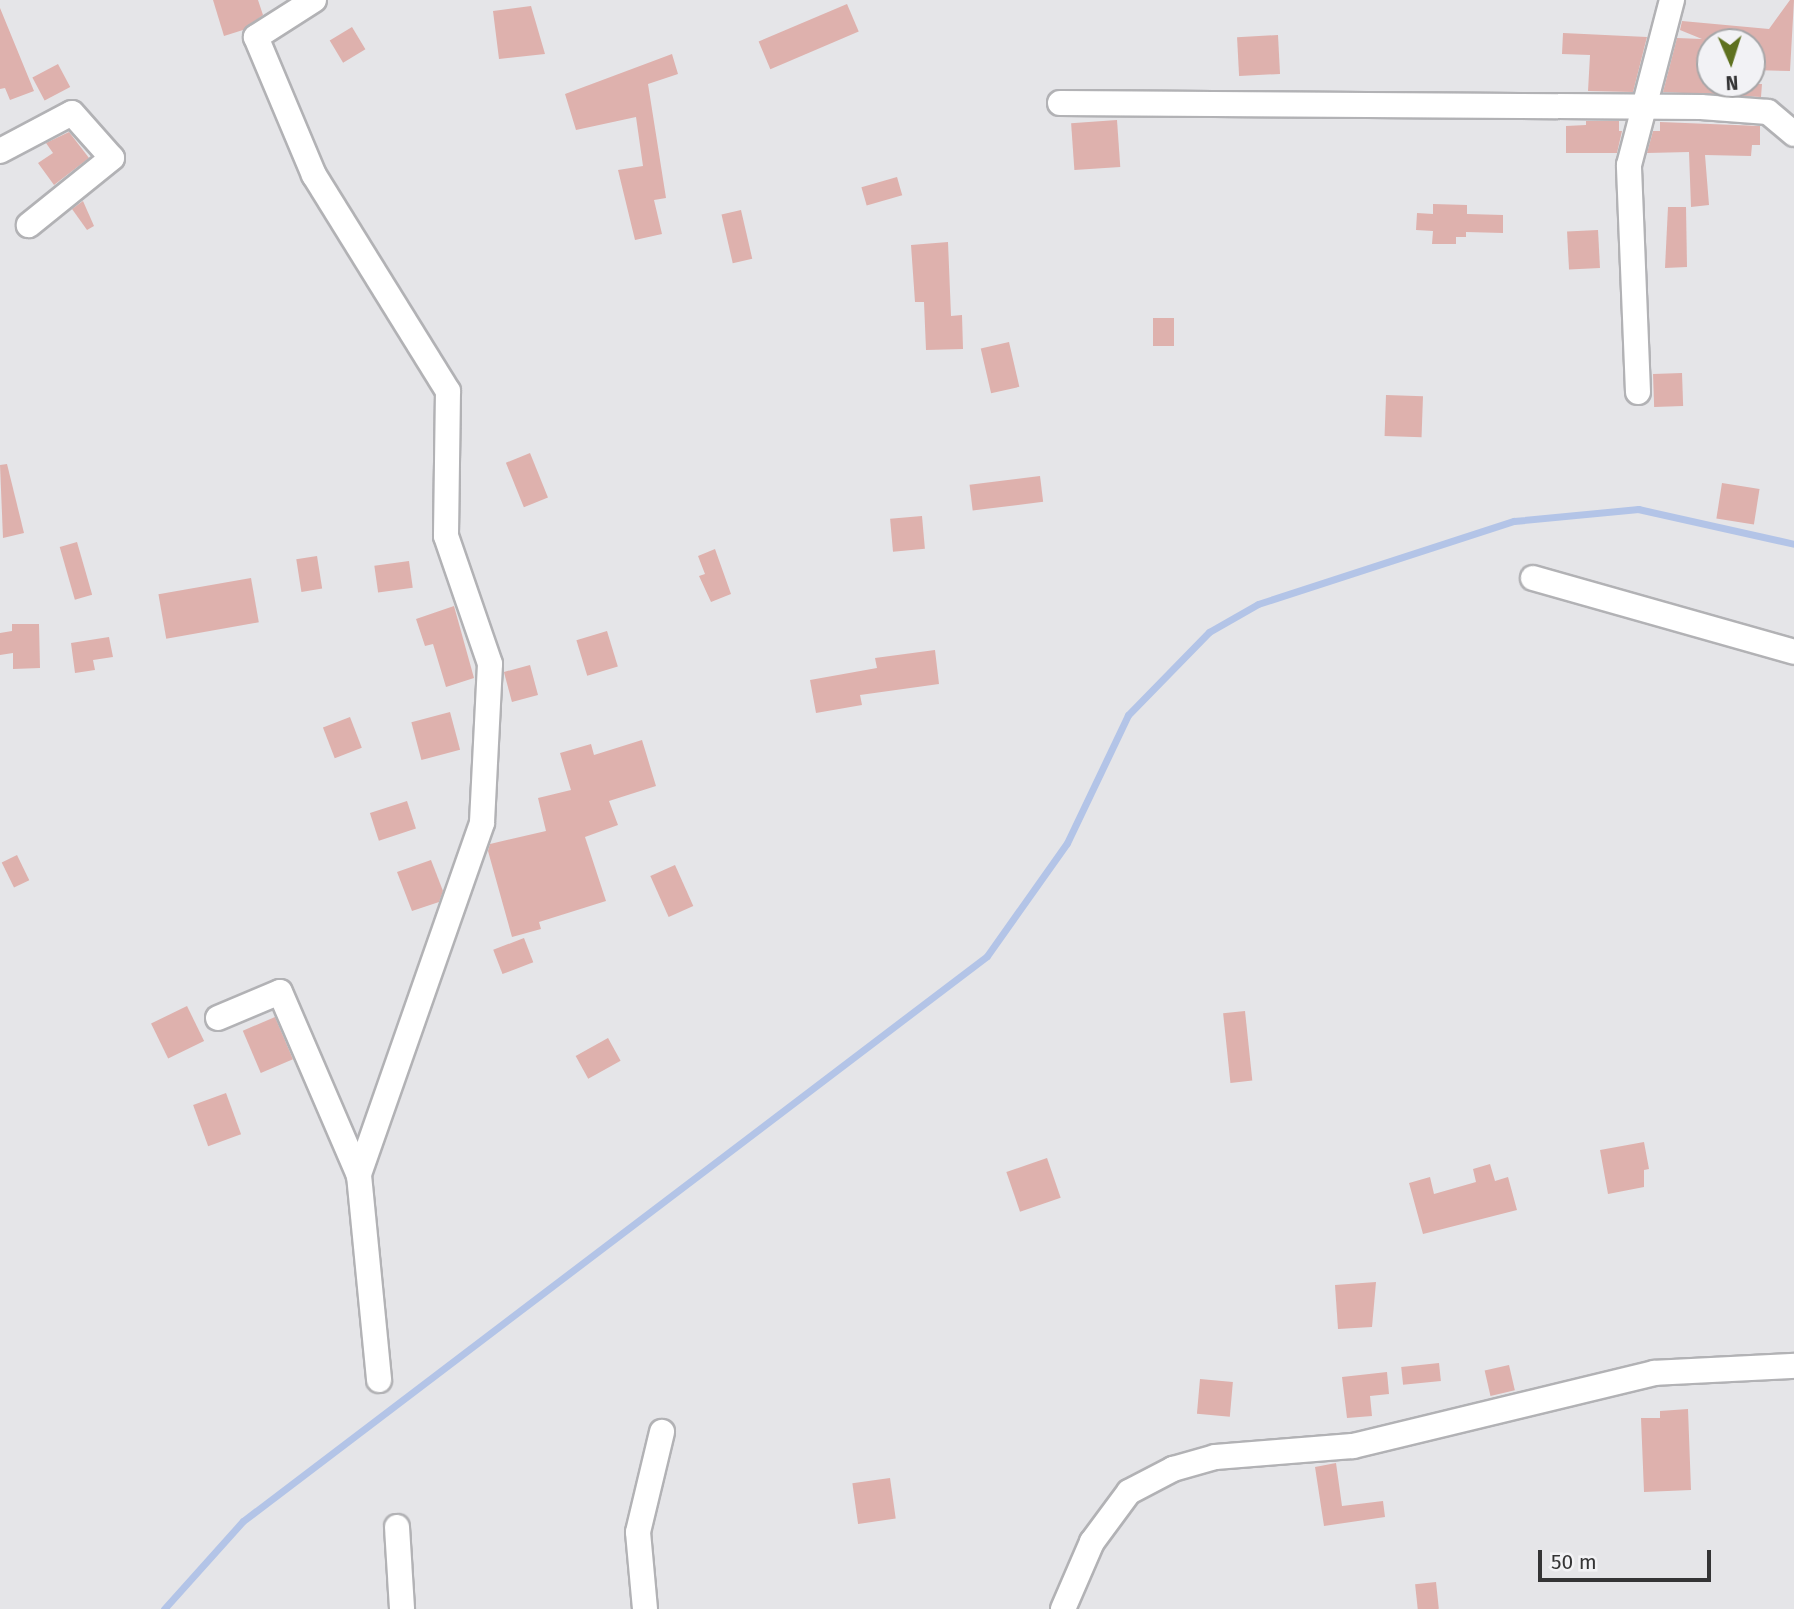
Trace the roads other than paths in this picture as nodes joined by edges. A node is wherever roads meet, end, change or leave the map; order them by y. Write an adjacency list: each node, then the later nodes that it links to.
1 (314, 0): 14 (street)
2 (1672, 0): 4 (street)
3 (1060, 103): 4 (street)
4 (1646, 106): 5 (street); 10 (street)
5 (1768, 112): 6 (street); 7 (street)
6 (1794, 112)
7 (1794, 134)
8 (0, 151): 9 (street)
9 (29, 225)
10 (1638, 392)
11 (1533, 578): 12 (street)
12 (1794, 652)
13 (218, 1018): 14 (street)
14 (359, 1175): 16 (street)
15 (1794, 1366): 21 (street)
16 (379, 1380)
17 (662, 1432): 20 (street)
18 (397, 1527): 19 (street)
19 (402, 1609)
20 (645, 1609)
21 (1063, 1609)

